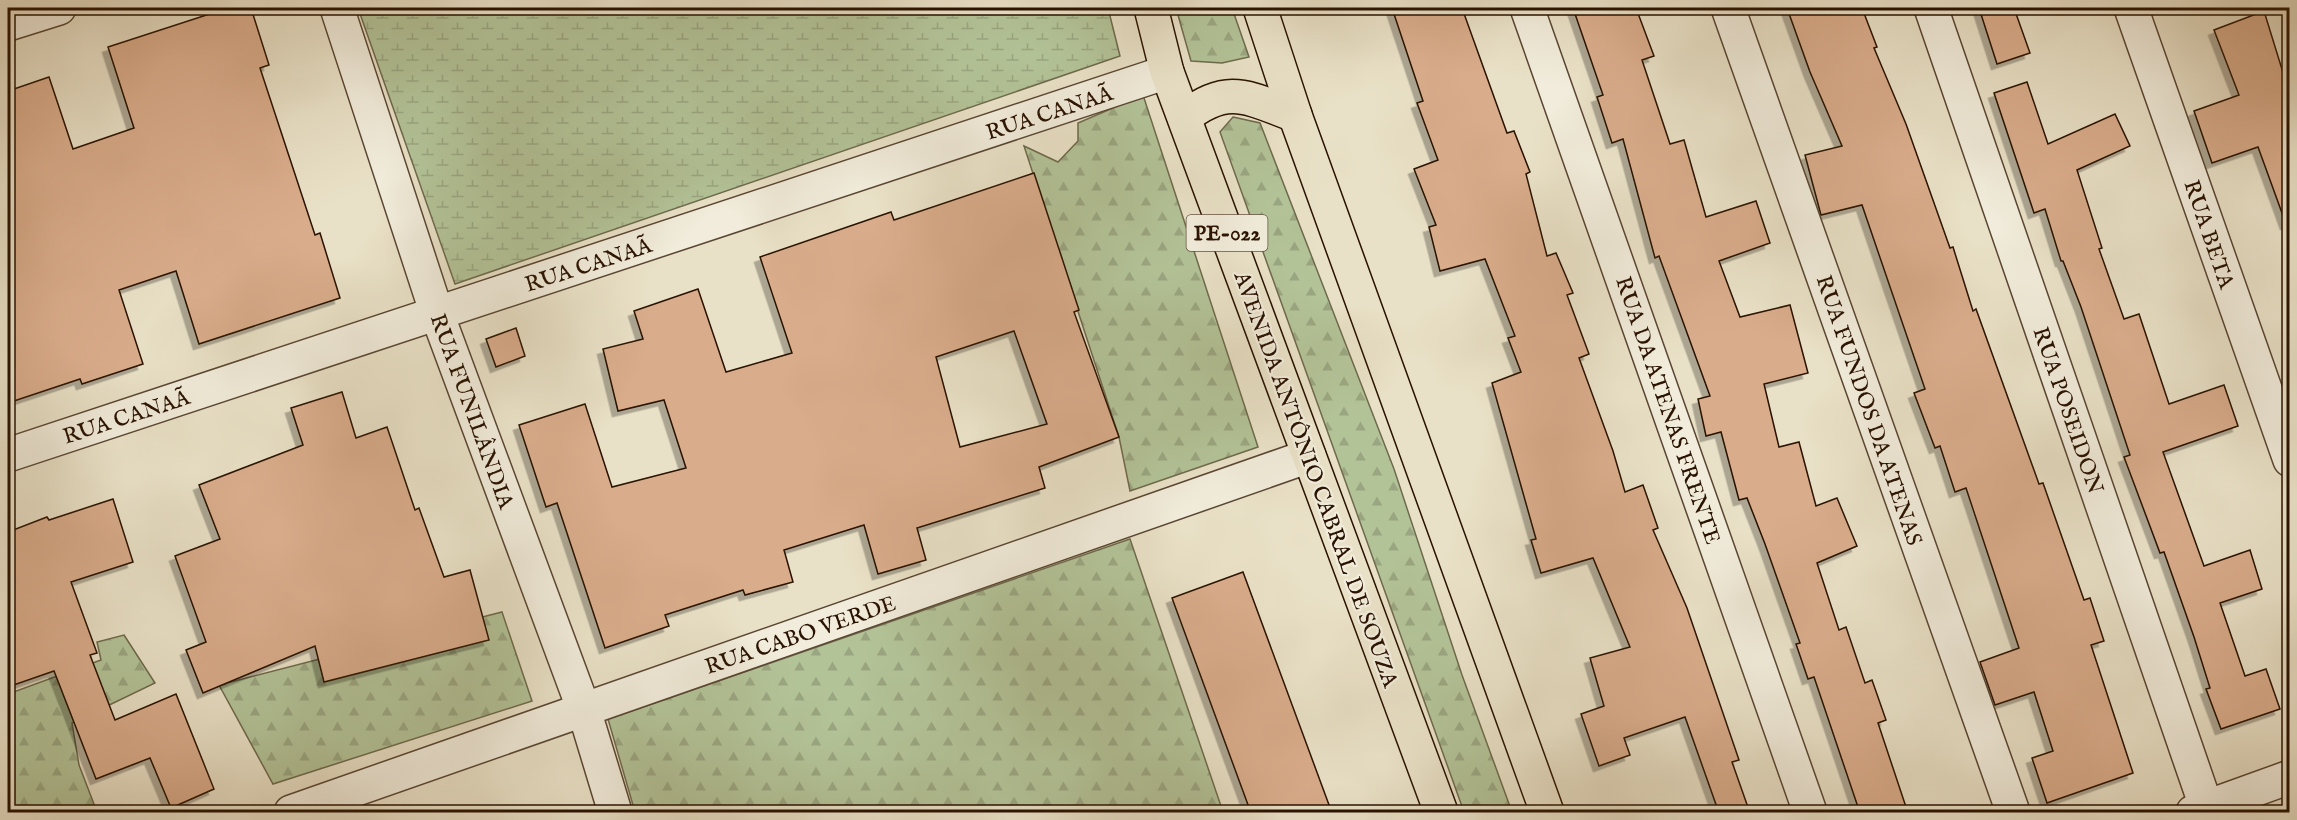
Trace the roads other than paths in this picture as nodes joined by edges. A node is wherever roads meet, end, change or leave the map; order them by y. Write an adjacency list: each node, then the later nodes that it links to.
1 (59, 8): 9 (street)
2 (337, 8): 13 (street, RUA FUNILÂNDIA)
3 (1151, 8): 10 (main road, AVENIDA ANTÔNIO CABRAL DE SOUZA / PE-022)
4 (1260, 8): 11 (main road)
5 (1527, 8): 24 (street, RUA DA ATENAS FRENTE)
6 (1728, 8): 25 (street, RUA FUNDOS DA ATENAS)
7 (1931, 8): 19 (street, RUA POSEIDON)
8 (2131, 8): 16 (street, RUA BETA)
9 (8, 24)
10 (1167, 72): 12 (main road, AVENIDA ANTÔNIO CABRAL DE SOUZA / PE-022); 13 (street, RUA CANAÃ)
11 (1295, 115): 12 (main road); 23 (main road)
12 (1185, 117): 15 (main road, AVENIDA ANTÔNIO CABRAL DE SOUZA / PE-022)
13 (437, 314): 14 (street, RUA CANAÃ); 17 (street, RUA FUNILÂNDIA)
14 (8, 455)
15 (1309, 456): 17 (street, RUA CABO VERDE); 22 (main road, AVENIDA ANTÔNIO CABRAL DE SOUZA / PE-022)
16 (2289, 460)
17 (584, 710): 20 (street, RUA CABO VERDE); 21 (street, RUA FUNILÂNDIA)
18 (2289, 777): 19 (street)
19 (2202, 811)
20 (291, 813)
21 (615, 813)
22 (1441, 813)
23 (1547, 813)
24 (1810, 813)
25 (2013, 813)

